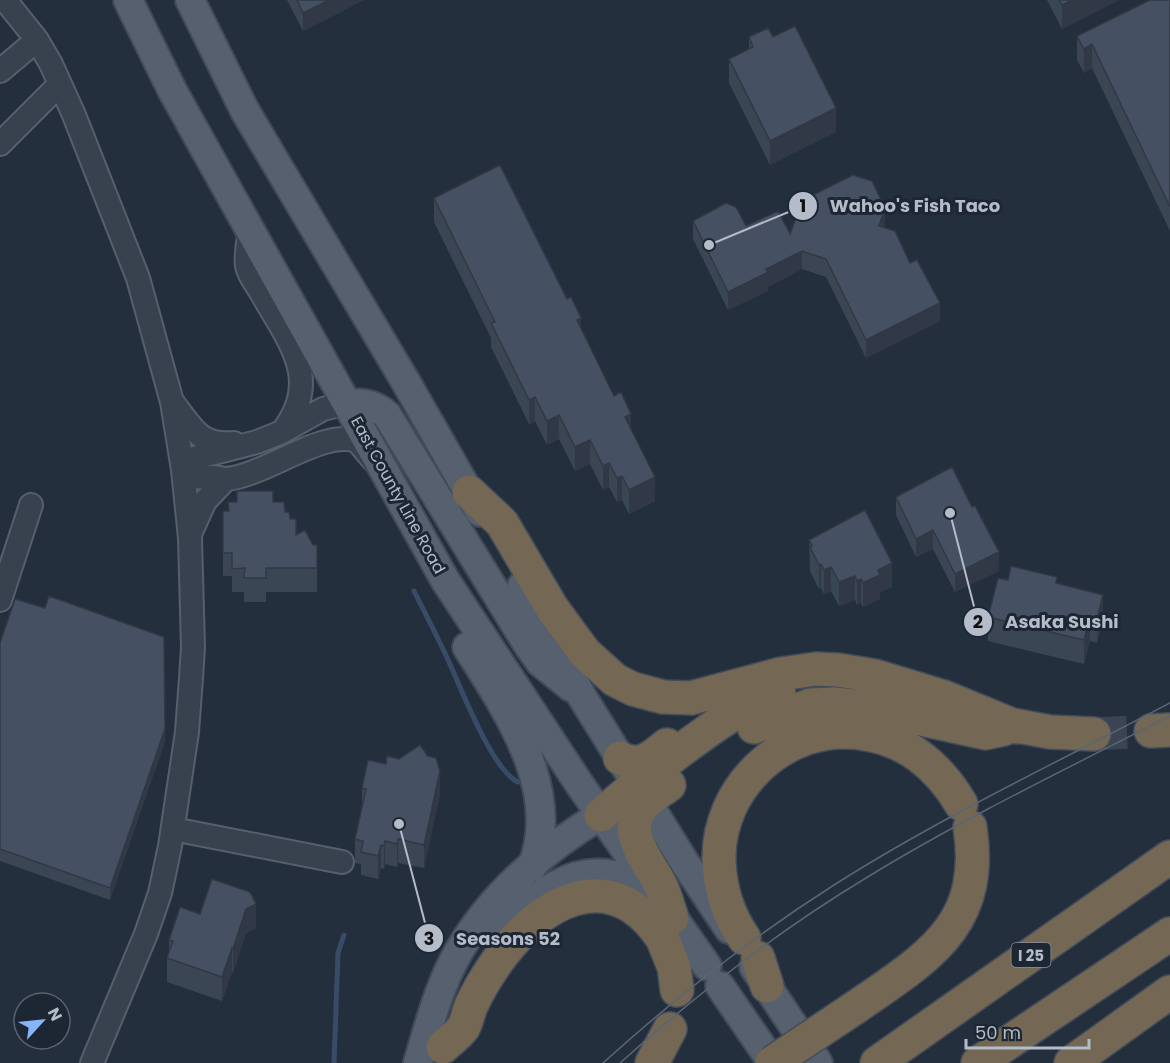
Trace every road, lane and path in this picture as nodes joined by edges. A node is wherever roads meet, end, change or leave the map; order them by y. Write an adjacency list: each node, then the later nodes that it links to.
1 (5, 0): 4 (street)
2 (128, 0): 8 (main road, East County Line Road)
3 (190, 0): 16 (main road)
4 (37, 40): 5 (street); 6 (street)
5 (0, 70)
6 (60, 84): 7 (street); 9 (street)
7 (0, 144)
8 (250, 230): 10 (main road, East County Line Road); 11 (street)
9 (172, 402): 12 (street); 13 (street)
10 (347, 403): 11 (street); 15 (main road, East County Line Road); 21 (main road)
11 (282, 432): 12 (street)
12 (257, 442): 13 (street)
13 (183, 470): 14 (street); 19 (street)
14 (226, 479): 15 (street); 19 (street)
15 (388, 480): 18 (main road, East County Line Road)
16 (469, 492): 21 (main road); 22 (highway)
17 (31, 505): 20 (street)
18 (414, 526): 25 (main road, East County Line Road); 29 (main road)
19 (190, 538): 26 (street)
20 (0, 600)
21 (581, 695): 24 (main road)
22 (1017, 727): 23 (highway); 24 (highway); 24 (highway)
23 (1094, 734)
24 (634, 781): 25 (highway); 31 (highway); 33 (main road)
25 (601, 815): 29 (main road); 30 (main road, East County Line Road)
26 (173, 829): 28 (street); 41 (street)
27 (1170, 856): 39 (highway, I 25)
28 (342, 862)
29 (532, 867): 38 (main road)
30 (639, 878): 31 (highway); 38 (main road)
31 (667, 928): 34 (highway); 38 (highway); 40 (main road)
32 (1170, 934): 43 (highway)
33 (752, 958): 37 (main road); 40 (highway, bridge)
34 (677, 990)
35 (1170, 992): 44 (highway)
36 (670, 1029): 42 (highway)
37 (809, 1050)
38 (433, 1058)
39 (884, 1058)
40 (770, 1059)
41 (92, 1063)
42 (652, 1063)
43 (978, 1063)
44 (1071, 1063)

